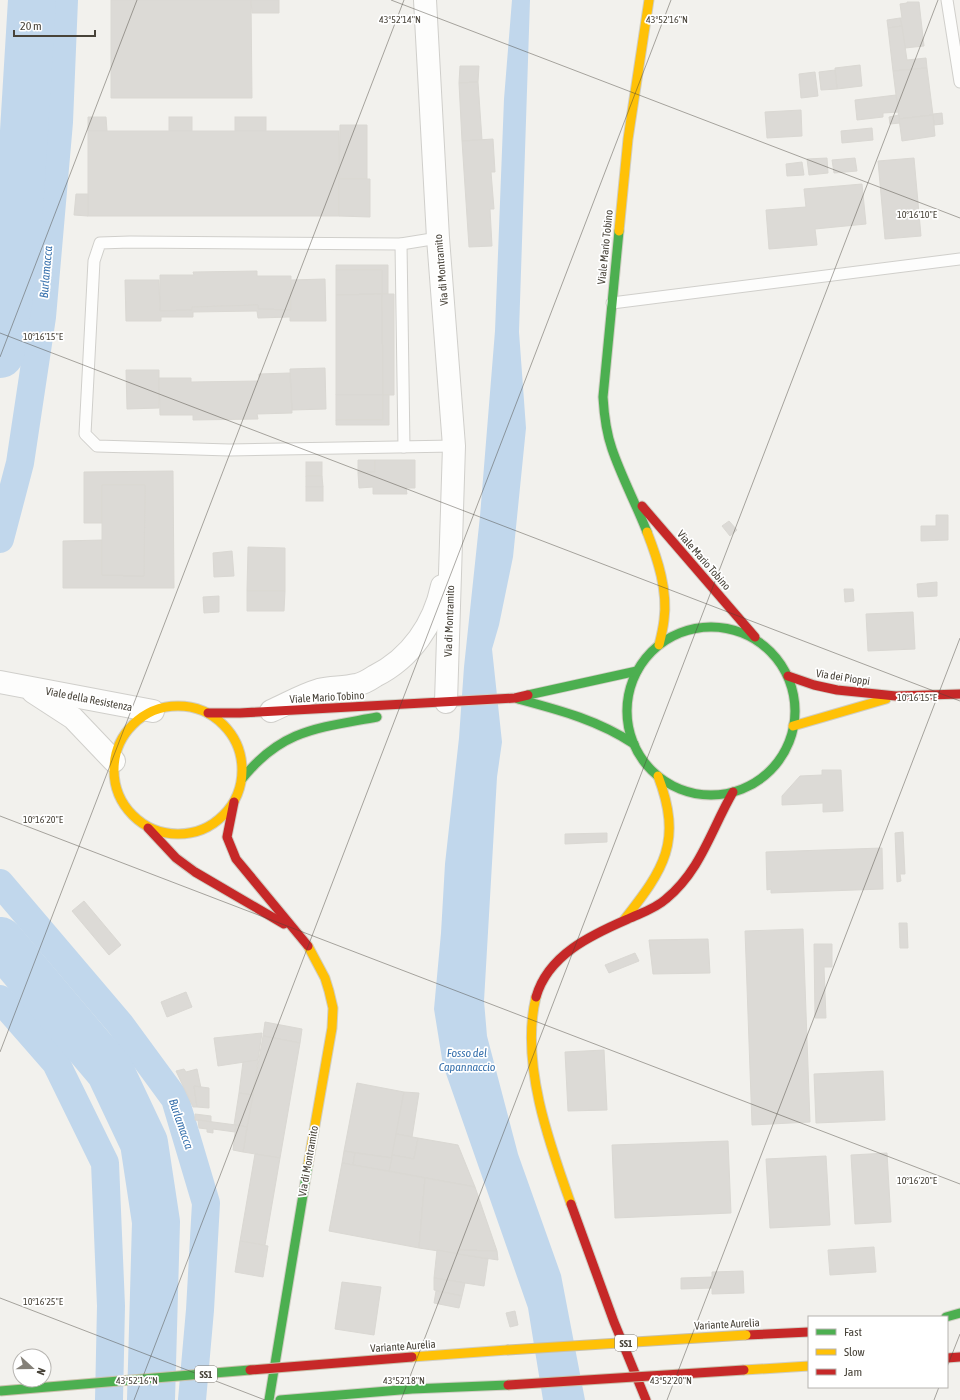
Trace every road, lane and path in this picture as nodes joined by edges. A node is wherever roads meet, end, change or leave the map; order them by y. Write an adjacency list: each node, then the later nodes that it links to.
1 (425, 0): 5 (street, Via di Montramito)
2 (649, 0): 8 (main road, Viale Mario Tobino)
3 (947, 0): 4 (lane)
4 (960, 82)
5 (438, 238): 6 (lane); 9 (street, Via di Montramito)
6 (401, 244): 10 (lane); 10 (lane)
7 (960, 260): 8 (lane)
8 (612, 303): 11 (main road, Viale Mario Tobino)
9 (454, 446): 10 (lane); 12 (street, Via di Montramito)
10 (404, 447)
11 (631, 493): 13 (main road, Viale Mario Tobino); 14 (main road, Viale Mario Tobino)
12 (452, 540): 22 (street, Via di Montramito); 24 (street, Via di Montramito)
13 (760, 642): 14 (main road); 16 (main road)
14 (659, 645): 15 (main road)
15 (637, 671): 21 (main road, Viale Mario Tobino); 27 (main road)
16 (788, 676): 20 (main road, Via dei Pioppi); 26 (main road)
17 (0, 682): 18 (street, Viale della Resistenza)
18 (26, 687): 23 (street, Viale della Resistenza); 28 (street, Viale della Resistenza)
19 (960, 694): 20 (main road, Via dei Pioppi)
20 (896, 696): 26 (main road, Via dei Pioppi)
21 (515, 698): 22 (main road, Viale Mario Tobino); 27 (main road, Viale Mario Tobino)
22 (453, 702): 24 (main road, Viale Mario Tobino); 30 (main road, Viale Mario Tobino)
23 (153, 711): 25 (main road); 28 (main road)
24 (271, 711): 25 (main road, Viale Mario Tobino)
25 (208, 713): 30 (main road)
26 (793, 726): 31 (main road)
27 (634, 744): 29 (main road)
28 (114, 761): 33 (main road)
29 (658, 776): 31 (main road); 34 (main road)
30 (242, 779): 32 (main road)
31 (733, 792): 34 (main road)
32 (234, 802): 33 (main road); 35 (main road, Via di Montramito)
33 (147, 827): 35 (main road, Via di Montramito)
34 (624, 921): 45 (main road)
35 (295, 931): 43 (main road, Via di Montramito)
36 (960, 1313): 37 (main road)
37 (948, 1316)
38 (808, 1332): 42 (main road, Variante Aurelia / SS1, bridge)
39 (960, 1357): 40 (main road)
40 (948, 1358)
41 (808, 1366): 44 (main road, bridge)
42 (0, 1390)
43 (269, 1400)
44 (280, 1400)
45 (646, 1400)

